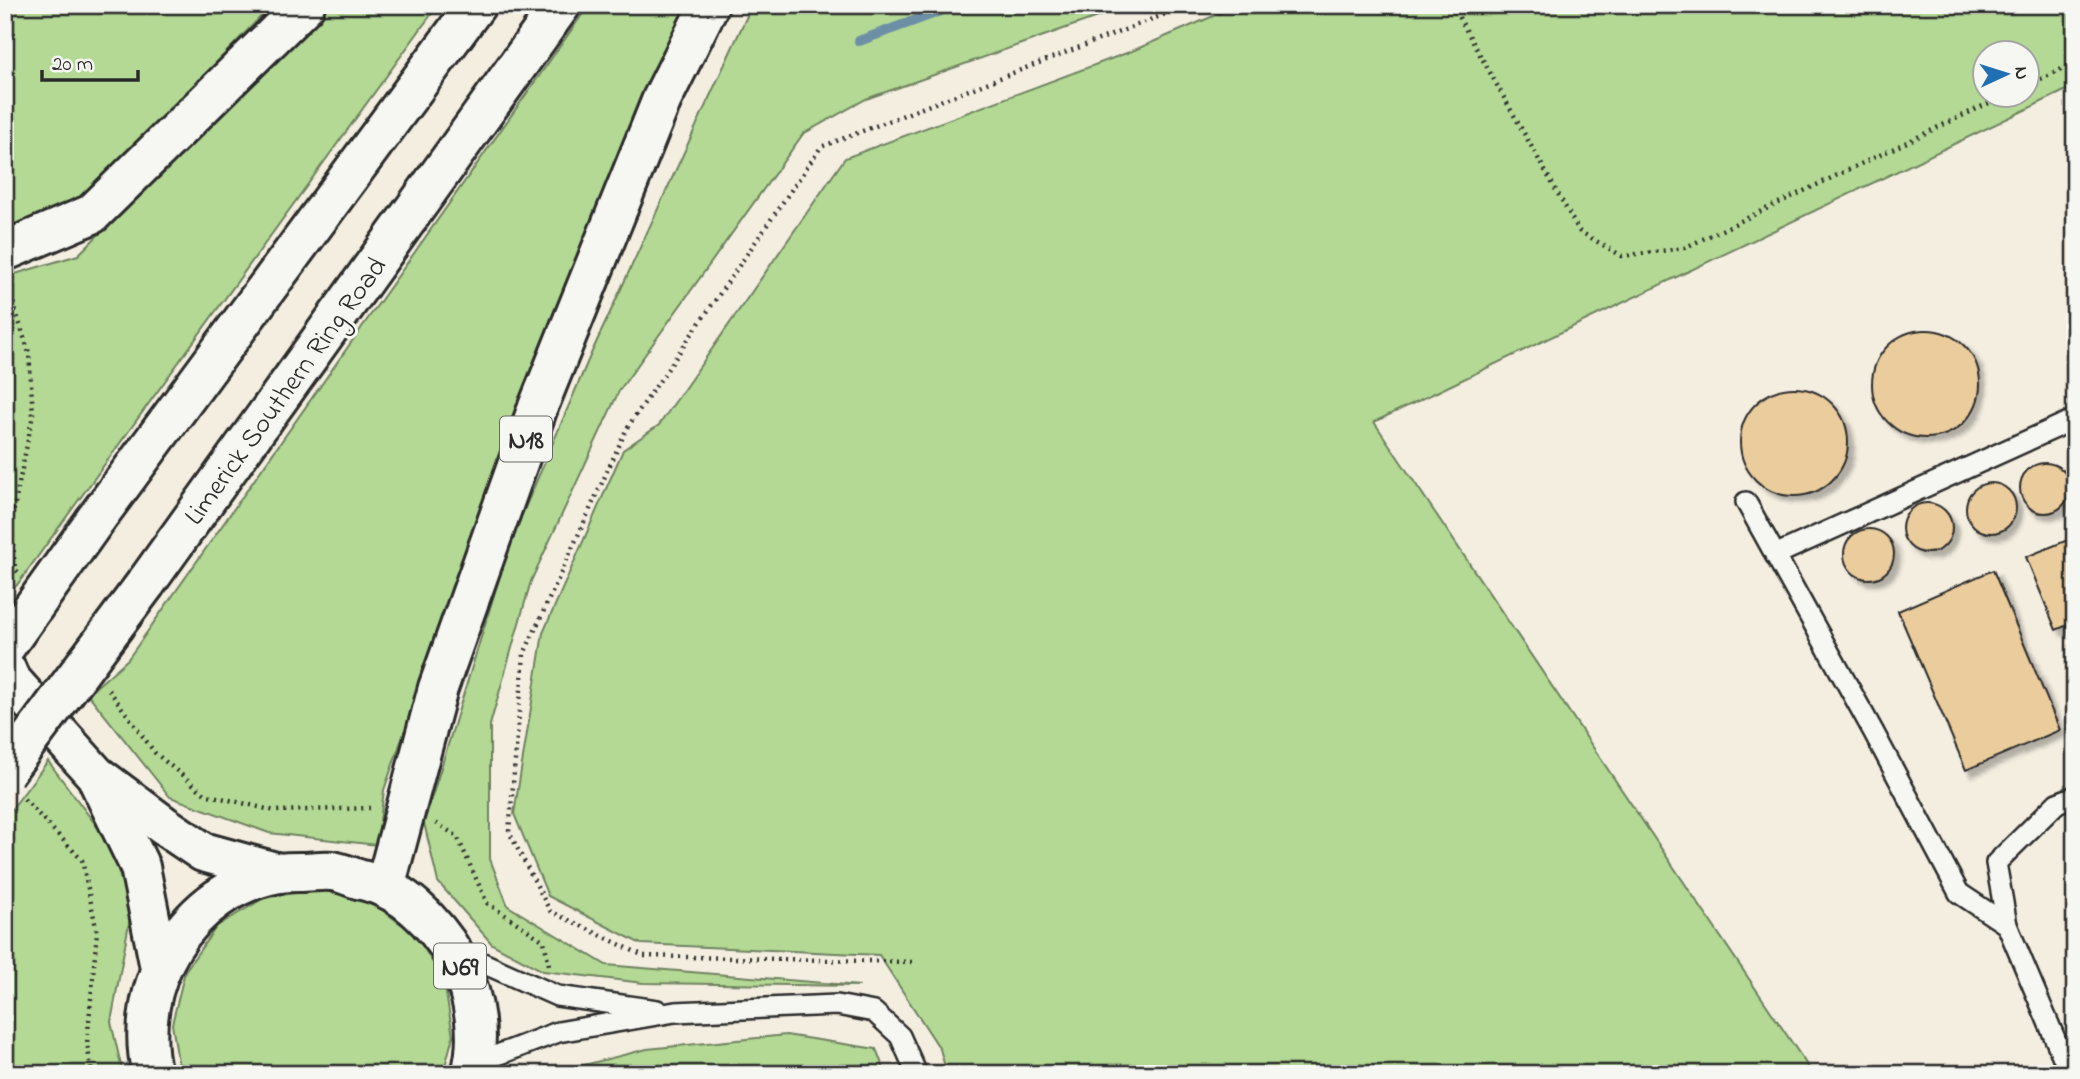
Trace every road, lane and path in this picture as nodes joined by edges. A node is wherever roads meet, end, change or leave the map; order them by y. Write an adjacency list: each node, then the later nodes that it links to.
1 (305, 5): 10 (main road)
2 (476, 5): 16 (main road, bridge)
3 (561, 5): 19 (main road, Limerick Southern Ring Road, bridge)
4 (709, 5): 21 (main road, N18)
5 (1189, 5): 26 (path)
6 (1452, 5): 9 (path)
7 (2075, 63): 8 (path)
8 (2042, 78)
9 (1979, 108)
10 (5, 251)
11 (5, 275): 15 (path)
12 (2075, 419): 14 (lane)
13 (1746, 502): 14 (lane)
14 (1775, 555): 24 (lane)
15 (23, 579)
16 (7, 667): 18 (main road, N69)
17 (103, 682): 21 (path)
18 (96, 775): 22 (main road, N69); 27 (main road, N69)
19 (13, 784): 32 (path)
20 (2075, 796): 24 (lane)
21 (406, 806): 23 (main road, N18); 28 (path)
22 (279, 873): 23 (main road, N69); 27 (main road, N69)
23 (385, 887): 25 (main road, N69)
24 (2007, 925): 36 (lane)
25 (452, 949): 28 (lane); 31 (main road, N69)
26 (912, 962)
27 (160, 968): 33 (main road, N69)
28 (556, 996): 29 (lane)
29 (675, 1012): 30 (lane); 35 (lane)
30 (558, 1032): 31 (lane); 34 (path)
31 (472, 1069)
32 (92, 1074)
33 (152, 1074)
34 (544, 1074)
35 (917, 1074)
36 (2070, 1074)

